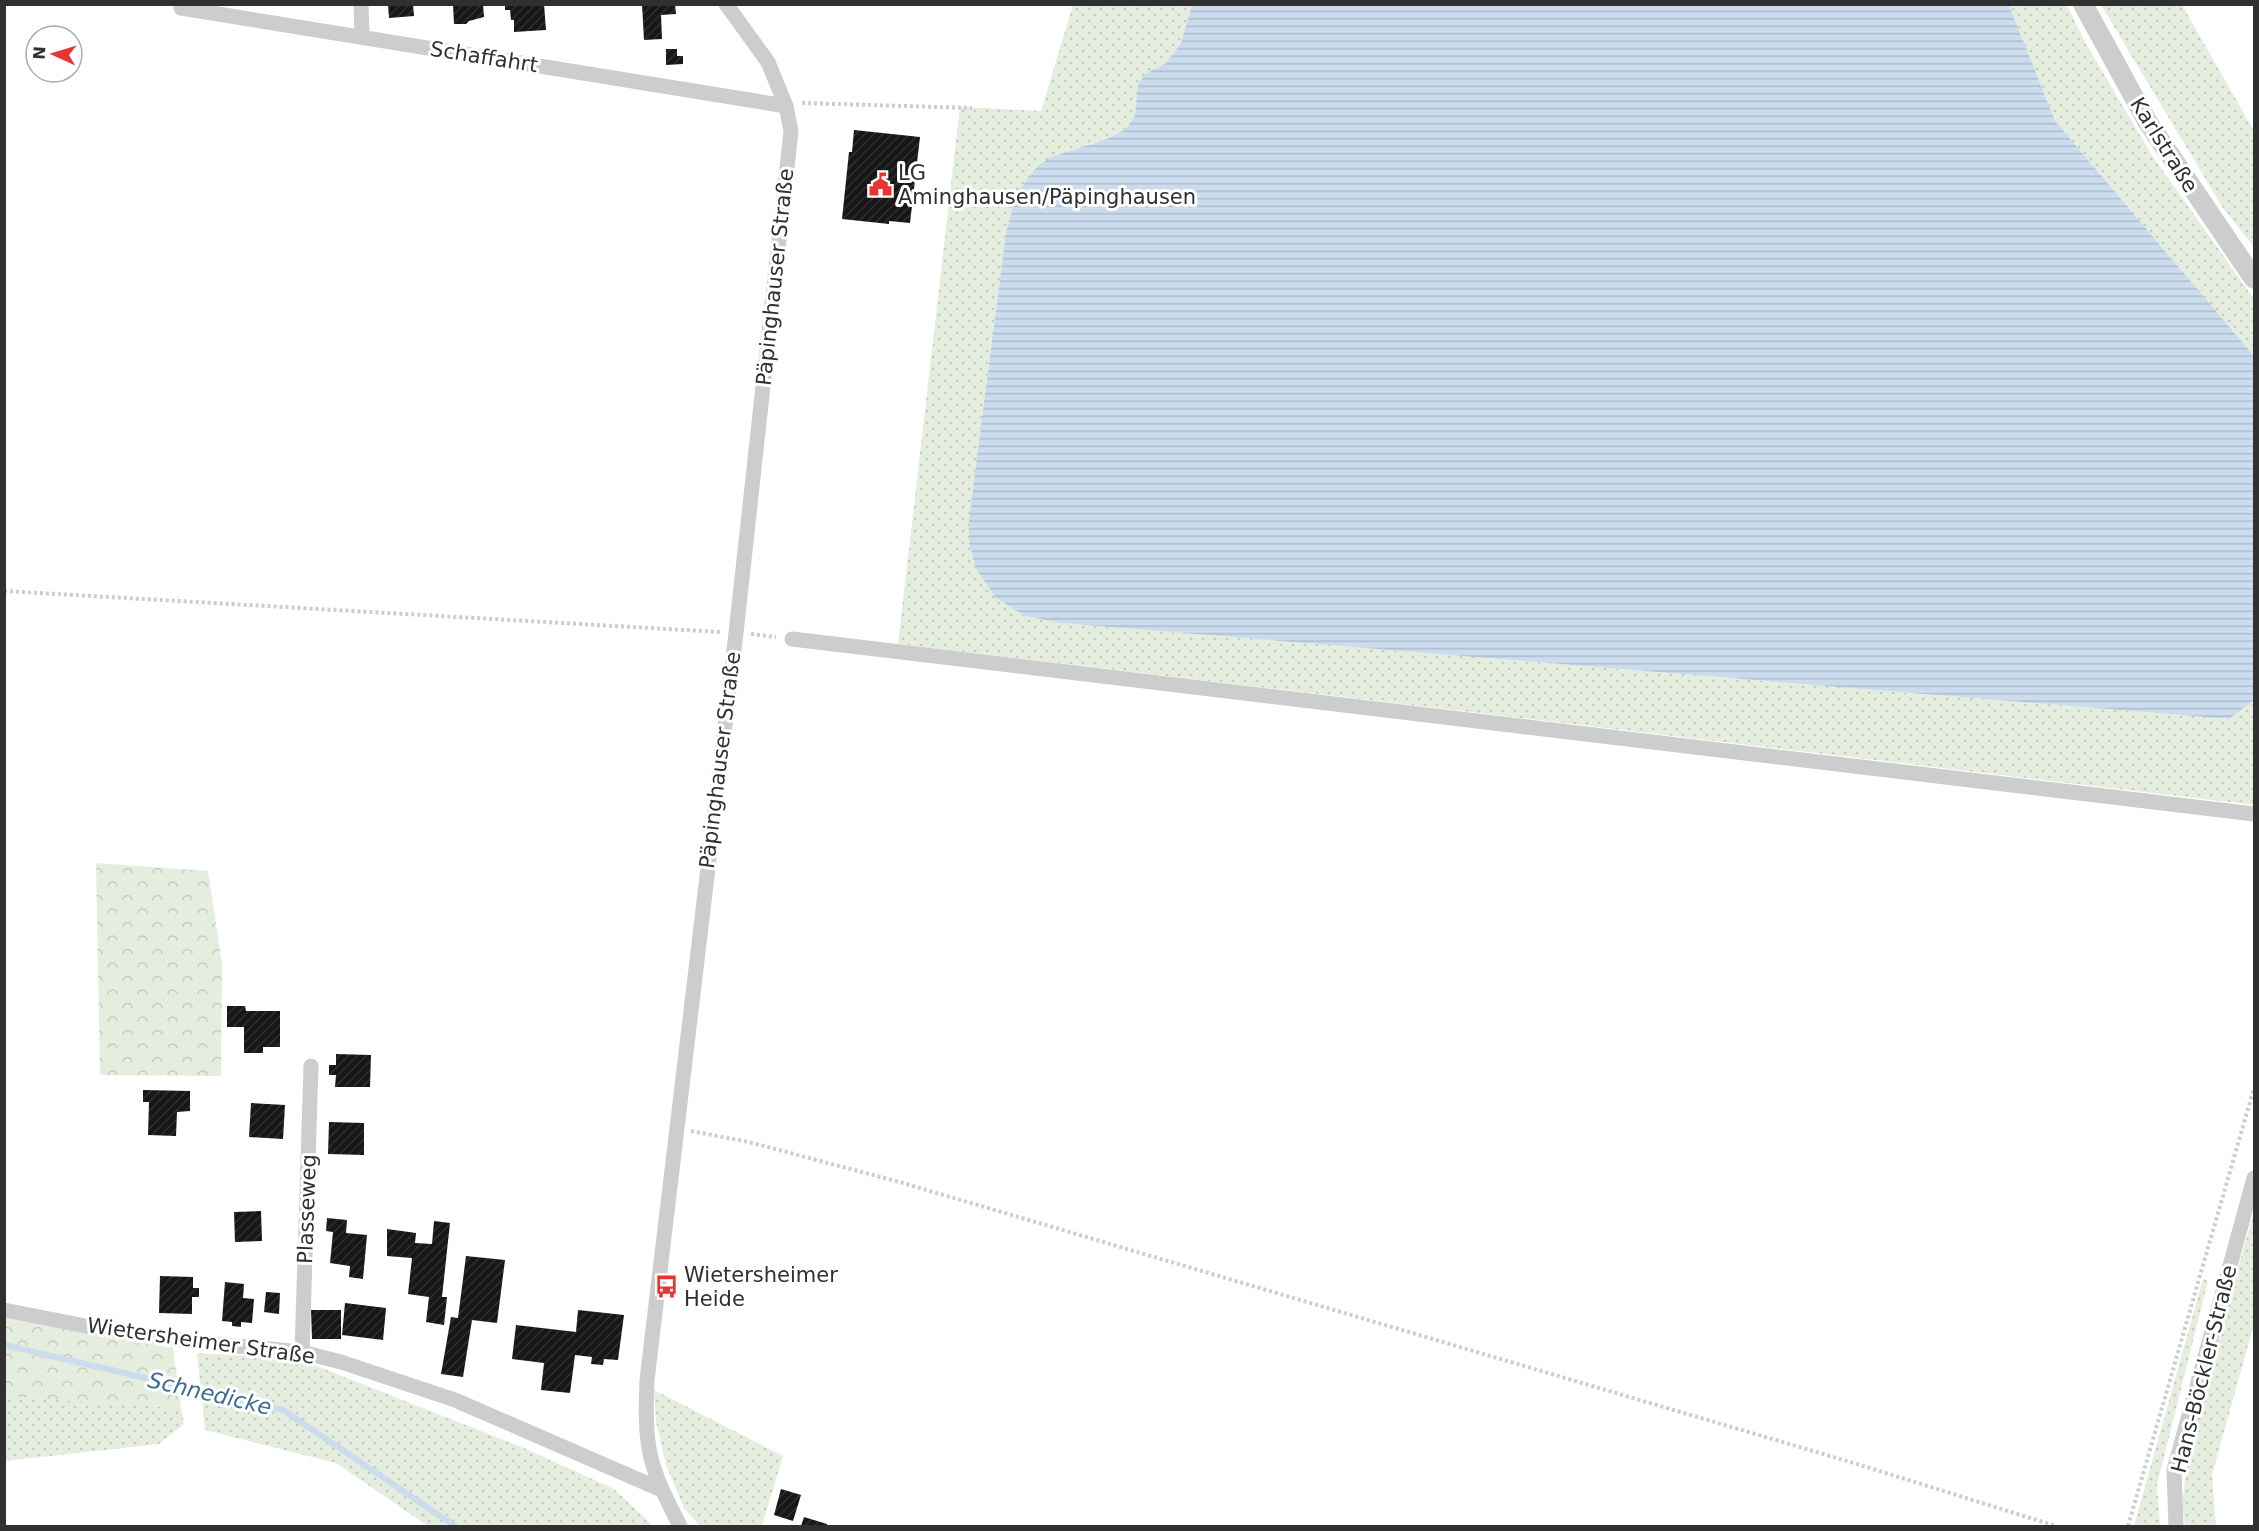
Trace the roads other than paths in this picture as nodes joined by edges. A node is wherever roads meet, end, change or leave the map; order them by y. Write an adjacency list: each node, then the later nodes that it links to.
1 (361, 4): 5 (street)
2 (726, 4): 6 (street, Päpinghauser Straße)
3 (2084, 4): 7 (street, Karlstraße)
4 (181, 8): 5 (street, Schaffahrt)
5 (362, 37): 6 (street, Schaffahrt)
6 (786, 106): 14 (street, Päpinghauser Straße)
7 (2254, 279)
8 (792, 639): 9 (street)
9 (2254, 814)
10 (311, 1066): 13 (street, Plasseweg)
11 (2254, 1178): 16 (street, Hans-Böckler-Straße)
12 (4, 1310): 13 (street, Wietersheimer Straße)
13 (302, 1352): 14 (street, Wietersheimer Straße)
14 (662, 1490): 15 (street, Päpinghauser Straße)
15 (680, 1527)
16 (2176, 1527)

